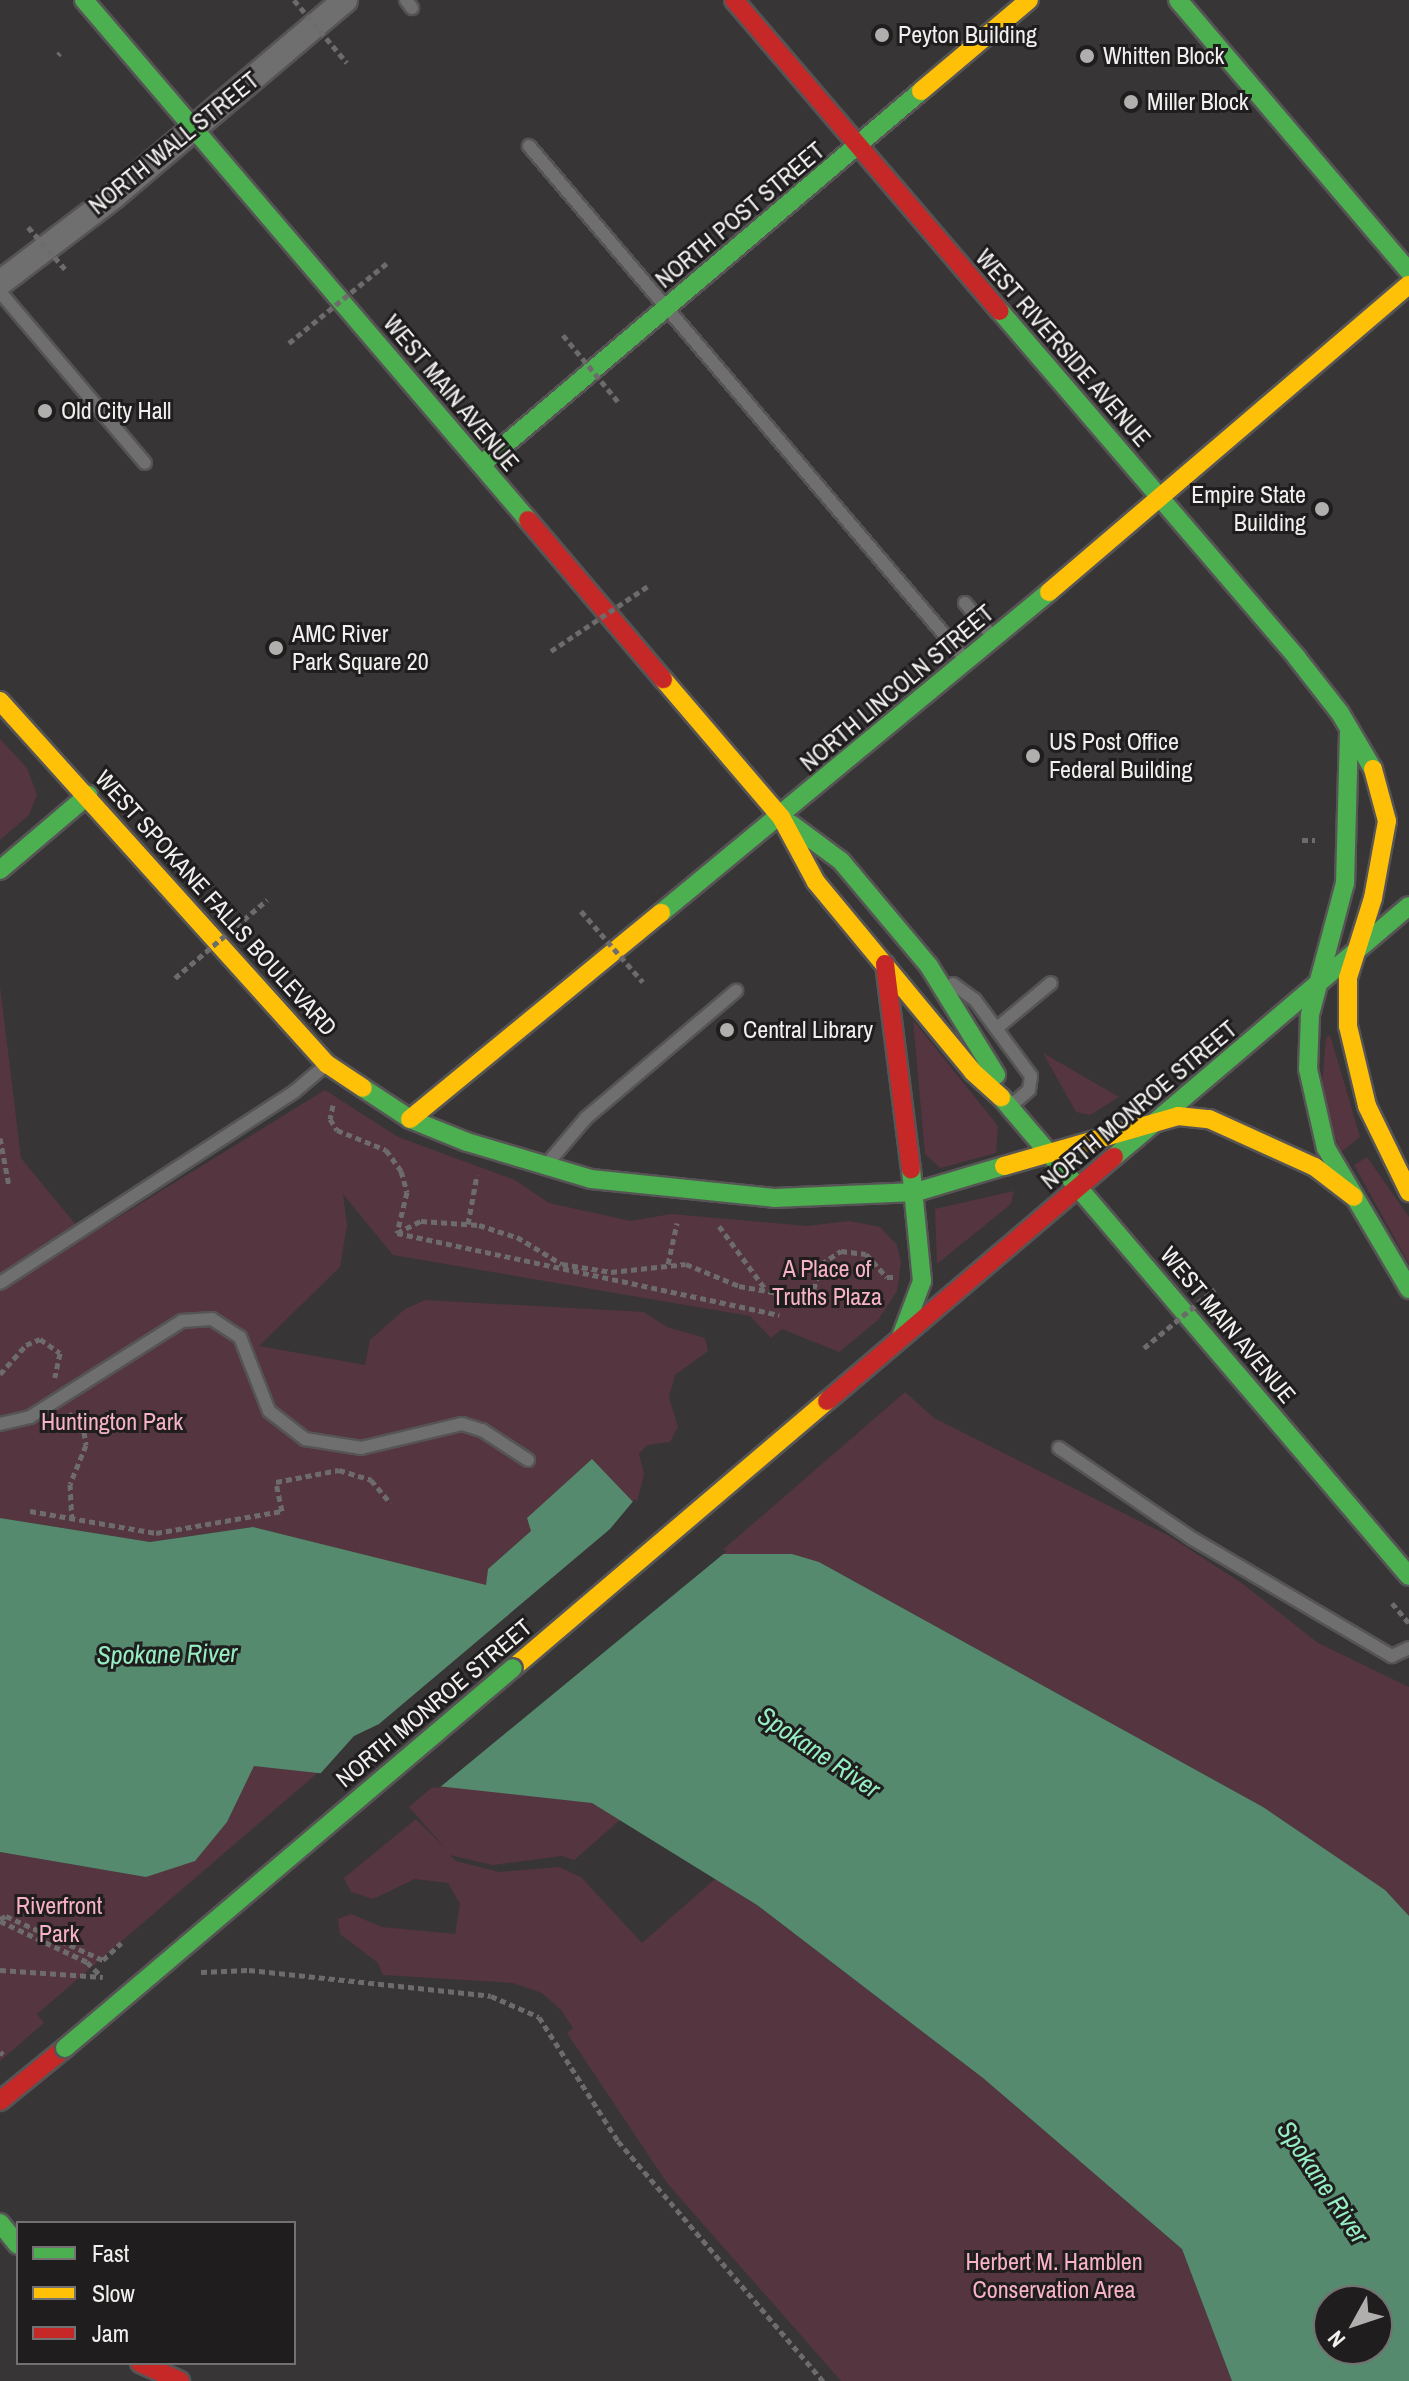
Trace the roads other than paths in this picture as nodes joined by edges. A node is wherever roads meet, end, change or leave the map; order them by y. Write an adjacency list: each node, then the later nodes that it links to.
1 (84, 0): 6 (main road, WEST MAIN AVENUE)
2 (345, 0): 6 (street, NORTH WALL STREET)
3 (734, 0): 8 (main road, WEST RIVERSIDE AVENUE)
4 (1029, 0): 8 (main road, NORTH POST STREET)
5 (1178, 0): 9 (main road)
6 (194, 128): 10 (street, NORTH WALL STREET); 15 (main road, WEST MAIN AVENUE)
7 (529, 146): 13 (lane)
8 (858, 146): 13 (main road, NORTH POST STREET); 16 (main road, WEST RIVERSIDE AVENUE)
9 (1409, 271)
10 (0, 283)
11 (1409, 285): 16 (main road, NORTH LINCOLN STREET)
12 (0, 292): 14 (lane)
13 (669, 306): 15 (main road, NORTH POST STREET); 19 (lane)
14 (145, 463)
15 (481, 465): 23 (main road, WEST MAIN AVENUE)
16 (1159, 497): 18 (main road, NORTH LINCOLN STREET); 21 (main road, WEST RIVERSIDE AVENUE)
17 (965, 603): 18 (lane)
18 (994, 638): 19 (main road, NORTH LINCOLN STREET)
19 (967, 662): 23 (main road, NORTH LINCOLN STREET)
20 (0, 701): 22 (main road, WEST SPOKANE FALLS BOULEVARD)
21 (1349, 732): 26 (main road, WEST RIVERSIDE AVENUE); 30 (main road)
22 (88, 795): 24 (main road); 33 (main road, WEST SPOKANE FALLS BOULEVARD)
23 (781, 817): 27 (main road, WEST MAIN AVENUE); 28 (main road, WEST MAIN AVENUE); 35 (main road, NORTH LINCOLN STREET)
24 (0, 870)
25 (1409, 906): 26 (main road, NORTH MONROE STREET)
26 (1356, 951): 30 (main road, NORTH MONROE STREET); 39 (main road, WEST RIVERSIDE AVENUE)
27 (885, 964): 34 (main road, WEST MAIN AVENUE); 41 (main road, NORTH MONROE STREET)
28 (929, 966): 32 (lane); 34 (main road, WEST MAIN AVENUE)
29 (1051, 983): 32 (lane)
30 (1316, 986): 36 (main road, NORTH MONROE STREET); 43 (main road)
31 (736, 991): 38 (lane)
32 (997, 1028): 34 (lane)
33 (327, 1064): 35 (main road, WEST SPOKANE FALLS BOULEVARD); 44 (lane)
34 (1011, 1105): 37 (main road, WEST MAIN AVENUE)
35 (410, 1119): 38 (main road, WEST SPOKANE FALLS BOULEVARD)
36 (1157, 1120): 37 (main road, WEST SPOKANE FALLS BOULEVARD); 40 (main road, NORTH MONROE STREET); 43 (main road)
37 (1050, 1153): 40 (main road, WEST MAIN AVENUE); 41 (main road, WEST SPOKANE FALLS BOULEVARD)
38 (545, 1167): 41 (main road, WEST SPOKANE FALLS BOULEVARD)
39 (1397, 1171): 42 (main road, WEST RIVERSIDE AVENUE); 43 (main road)
40 (1078, 1187): 46 (main road, NORTH MONROE STREET); 50 (main road, WEST MAIN AVENUE)
41 (916, 1192): 46 (main road, NORTH MONROE STREET)
42 (1409, 1192)
43 (1354, 1197): 45 (main road)
44 (0, 1283)
45 (1409, 1289)
46 (899, 1341): 52 (main road, NORTH MONROE STREET, bridge)
47 (0, 1424): 49 (lane)
48 (1059, 1448): 51 (lane)
49 (528, 1460)
50 (1409, 1576)
51 (1409, 1648)
52 (0, 2101)
53 (0, 2223): 54 (main road)
54 (16, 2243)
55 (144, 2365): 56 (main road)
56 (180, 2381)

